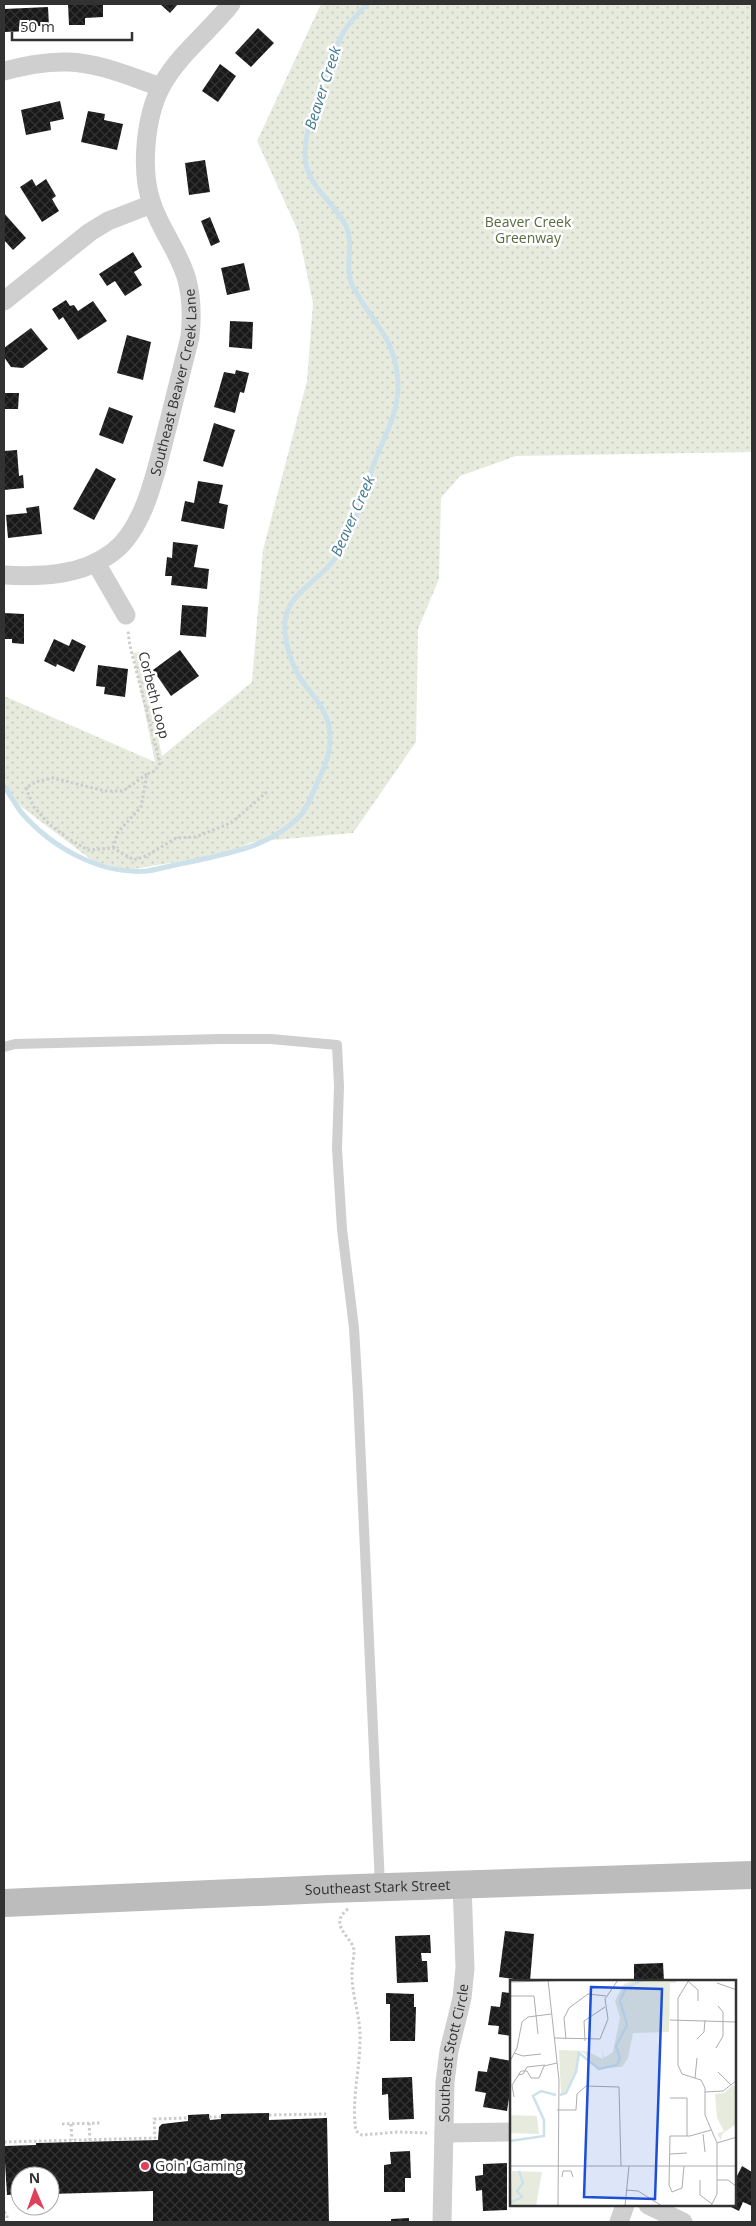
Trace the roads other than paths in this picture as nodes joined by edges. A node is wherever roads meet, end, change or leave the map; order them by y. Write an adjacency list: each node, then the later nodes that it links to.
1 (231, 4): 3 (street, Southeast Beaver Creek Lane)
2 (4, 71): 3 (street)
3 (161, 87): 4 (street, Southeast Beaver Creek Lane)
4 (152, 204): 5 (street); 6 (street, Southeast Beaver Creek Lane)
5 (4, 301)
6 (96, 563): 7 (street, Southeast Beaver Creek Lane); 8 (street)
7 (4, 575)
8 (126, 615)
9 (4, 1047): 12 (lane)
10 (752, 1875): 11 (main road, Southeast Stark Street)
11 (462, 1884): 12 (main road, Southeast Stark Street); 15 (street, Southeast Stott Circle)
12 (380, 1887): 13 (main road, Southeast Stark Street)
13 (4, 1903)
14 (510, 2132): 15 (street)
15 (444, 2133): 18 (street, Southeast Stott Circle)
16 (625, 2206): 19 (street)
17 (650, 2206): 20 (street)
18 (442, 2222)
19 (618, 2222)
20 (683, 2222)

